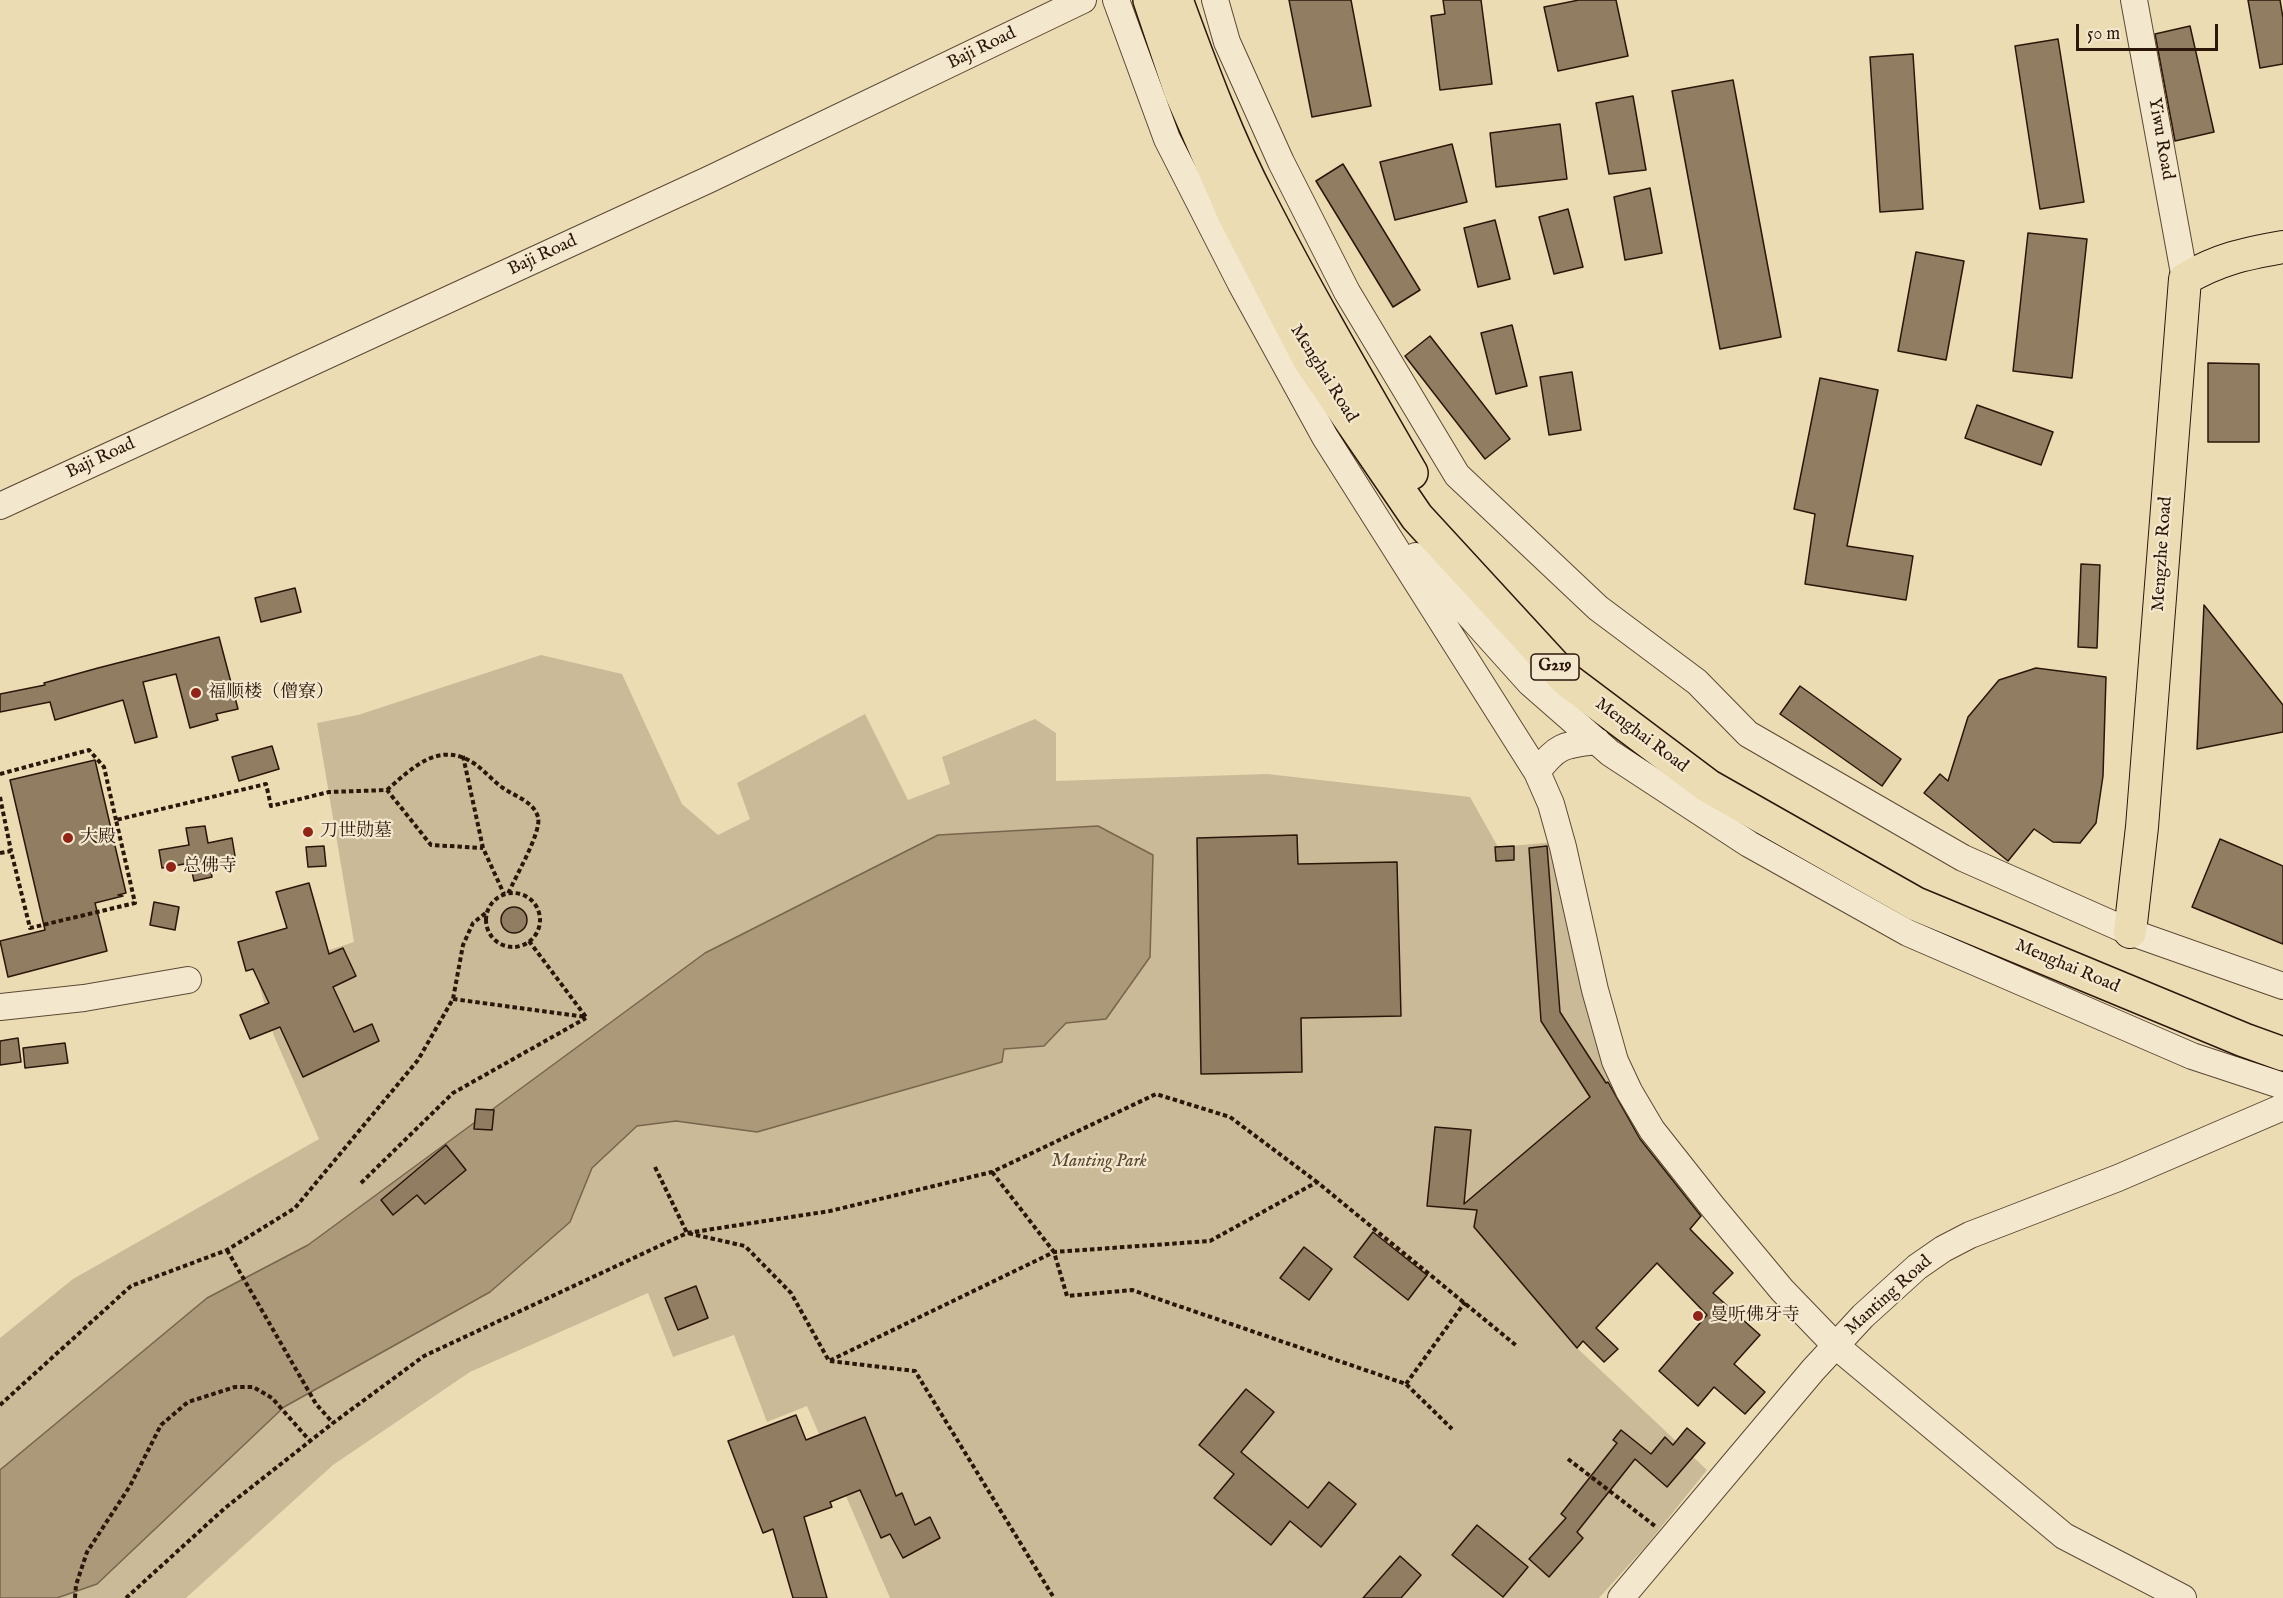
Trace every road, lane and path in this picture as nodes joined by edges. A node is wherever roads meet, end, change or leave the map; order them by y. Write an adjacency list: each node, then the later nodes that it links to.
1 (1083, 0): 10 (street, Baji Road)
2 (1116, 0): 9 (street)
3 (1150, 0): 9 (highway, Menghai Road / G219)
4 (1176, 0): 30 (highway, Menghai Road / G219)
5 (1215, 0): 23 (street)
6 (2134, 0): 8 (street, Yiwu Road)
7 (2283, 247): 8 (main road)
8 (2185, 279): 23 (main road, Mengzhe Road)
9 (1338, 429): 11 (street); 13 (street); 30 (highway, Menghai Road / G219)
10 (0, 506)
11 (1597, 741): 13 (street); 32 (street)
12 (463, 756): 15 (path); 18 (path); 21 (path)
13 (1537, 772): 42 (street)
14 (0, 774): 17 (path)
15 (387, 790): 17 (path); 18 (path)
16 (0, 797): 19 (path)
17 (116, 820): 19 (path)
18 (483, 848): 21 (path)
19 (11, 851): 20 (path)
20 (0, 853)
21 (506, 894): 22 (path); 24 (path)
22 (487, 912): 24 (path); 27 (path)
23 (2130, 932): 26 (street)
24 (529, 940): 29 (path)
25 (188, 980): 28 (street)
26 (2283, 986)
27 (453, 999): 29 (path); 39 (path)
28 (0, 1006)
29 (586, 1017): 37 (path)
30 (2261, 1032): 31 (highway, Menghai Road / G219)
31 (2283, 1054)
32 (2283, 1086)
33 (2283, 1107): 42 (street, Manting Road)
34 (655, 1167): 38 (path)
35 (992, 1172): 36 (path); 38 (path); 40 (path)
36 (1317, 1182): 40 (path); 41 (path)
37 (361, 1183)
38 (687, 1233): 44 (path); 47 (path)
39 (227, 1250): 46 (path); 47 (path)
40 (1054, 1252): 44 (path); 45 (path)
41 (1466, 1302): 43 (path); 45 (path)
42 (1836, 1346): 51 (street, Manting Road); 56 (street)
43 (1518, 1347)
44 (829, 1361): 54 (path)
45 (1406, 1384): 48 (path)
46 (0, 1405)
47 (333, 1423): 49 (path)
48 (1452, 1429)
49 (310, 1441): 52 (path); 53 (path)
50 (1568, 1459): 51 (path)
51 (1671, 1539): 55 (street, Manting Road)
52 (75, 1598)
53 (126, 1598)
54 (1054, 1598)
55 (1621, 1598)
56 (2183, 1598)

